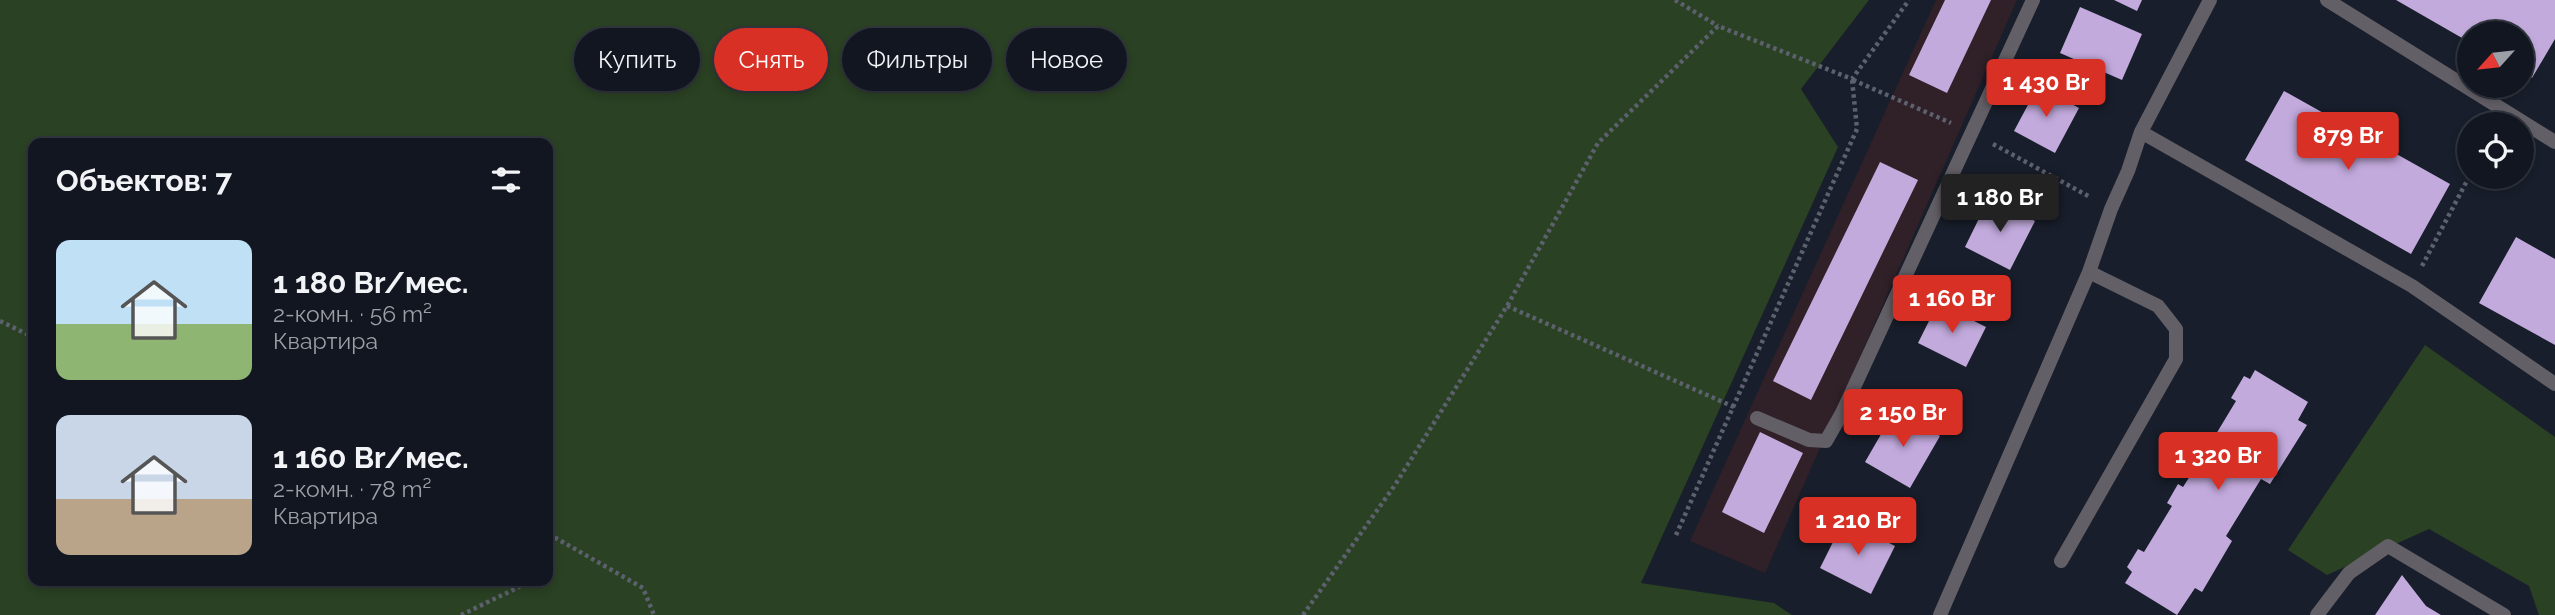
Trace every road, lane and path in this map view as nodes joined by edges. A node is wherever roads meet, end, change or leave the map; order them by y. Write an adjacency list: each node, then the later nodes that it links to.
1 (1675, 0): 6 (path)
2 (1909, 0): 7 (path)
3 (2033, 0): 18 (lane)
4 (2210, 0): 8 (lane)
5 (2327, 0): 9 (lane)
6 (1718, 26): 7 (path); 13 (path)
7 (1852, 79): 17 (path)
8 (2140, 132): 11 (lane); 12 (lane)
9 (2555, 142)
10 (2463, 189): 12 (path)
11 (2089, 272): 21 (lane); 26 (lane)
12 (2412, 286): 16 (lane)
13 (1507, 306): 17 (path); 25 (path)
14 (0, 321): 15 (path)
15 (28, 335)
16 (2555, 384)
17 (1732, 406): 18 (path); 19 (path)
18 (1757, 418)
19 (1676, 535)
20 (553, 537): 24 (path)
21 (2062, 561)
22 (519, 586): 23 (path)
23 (461, 615)
24 (654, 615)
25 (1303, 615)
26 (1940, 615)
27 (2318, 615): 28 (lane)
28 (2504, 615)

